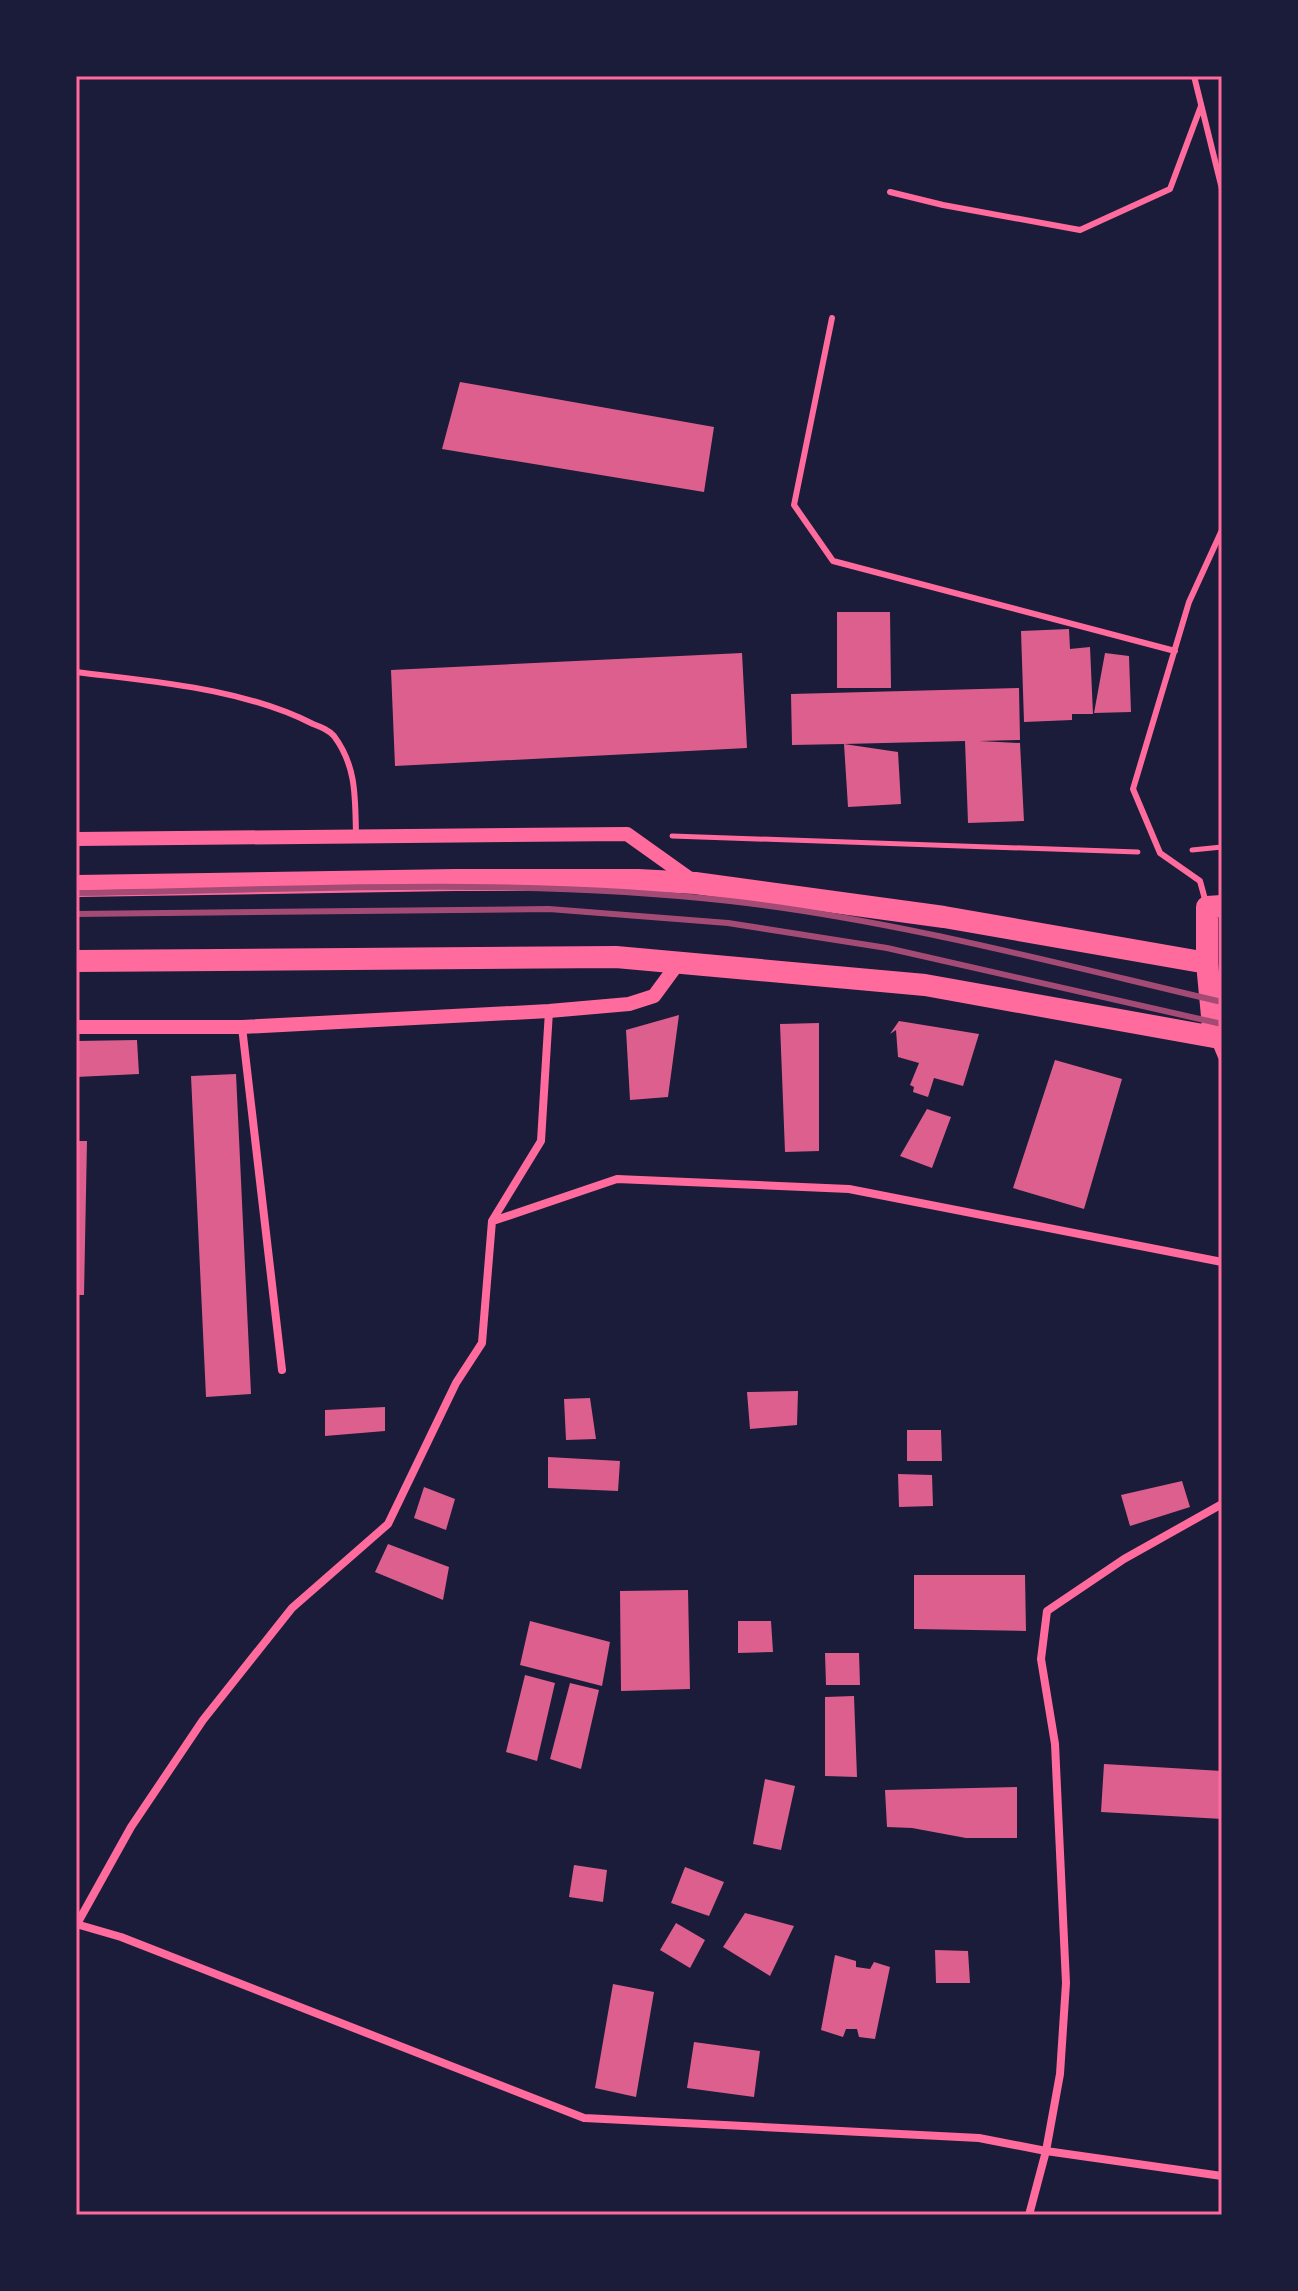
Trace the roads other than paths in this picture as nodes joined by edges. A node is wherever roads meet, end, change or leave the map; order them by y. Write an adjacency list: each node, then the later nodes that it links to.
1 (1194, 76): 2 (lane)
2 (1201, 106): 3 (lane); 4 (lane)
3 (1222, 189)
4 (890, 192)
5 (832, 318): 7 (lane)
6 (1222, 530): 7 (lane)
7 (1175, 651): 13 (lane)
8 (76, 672): 9 (lane)
9 (357, 836): 10 (street); 11 (street)
10 (76, 839)
11 (695, 883): 12 (highway); 16 (highway)
12 (76, 886)
13 (1215, 907): 16 (highway)
14 (76, 961): 15 (highway)
15 (679, 962): 17 (street); 20 (highway)
16 (1207, 963): 20 (highway)
17 (549, 1011): 19 (street); 21 (street)
18 (76, 1027): 19 (street)
19 (242, 1027): 23 (street)
20 (1218, 1047)
21 (492, 1221): 22 (street); 25 (street)
22 (1222, 1262)
23 (282, 1370)
24 (1222, 1504): 26 (street)
25 (77, 1924): 26 (street)
26 (1046, 2151): 27 (street); 28 (street)
27 (1222, 2176)
28 (1029, 2215)

